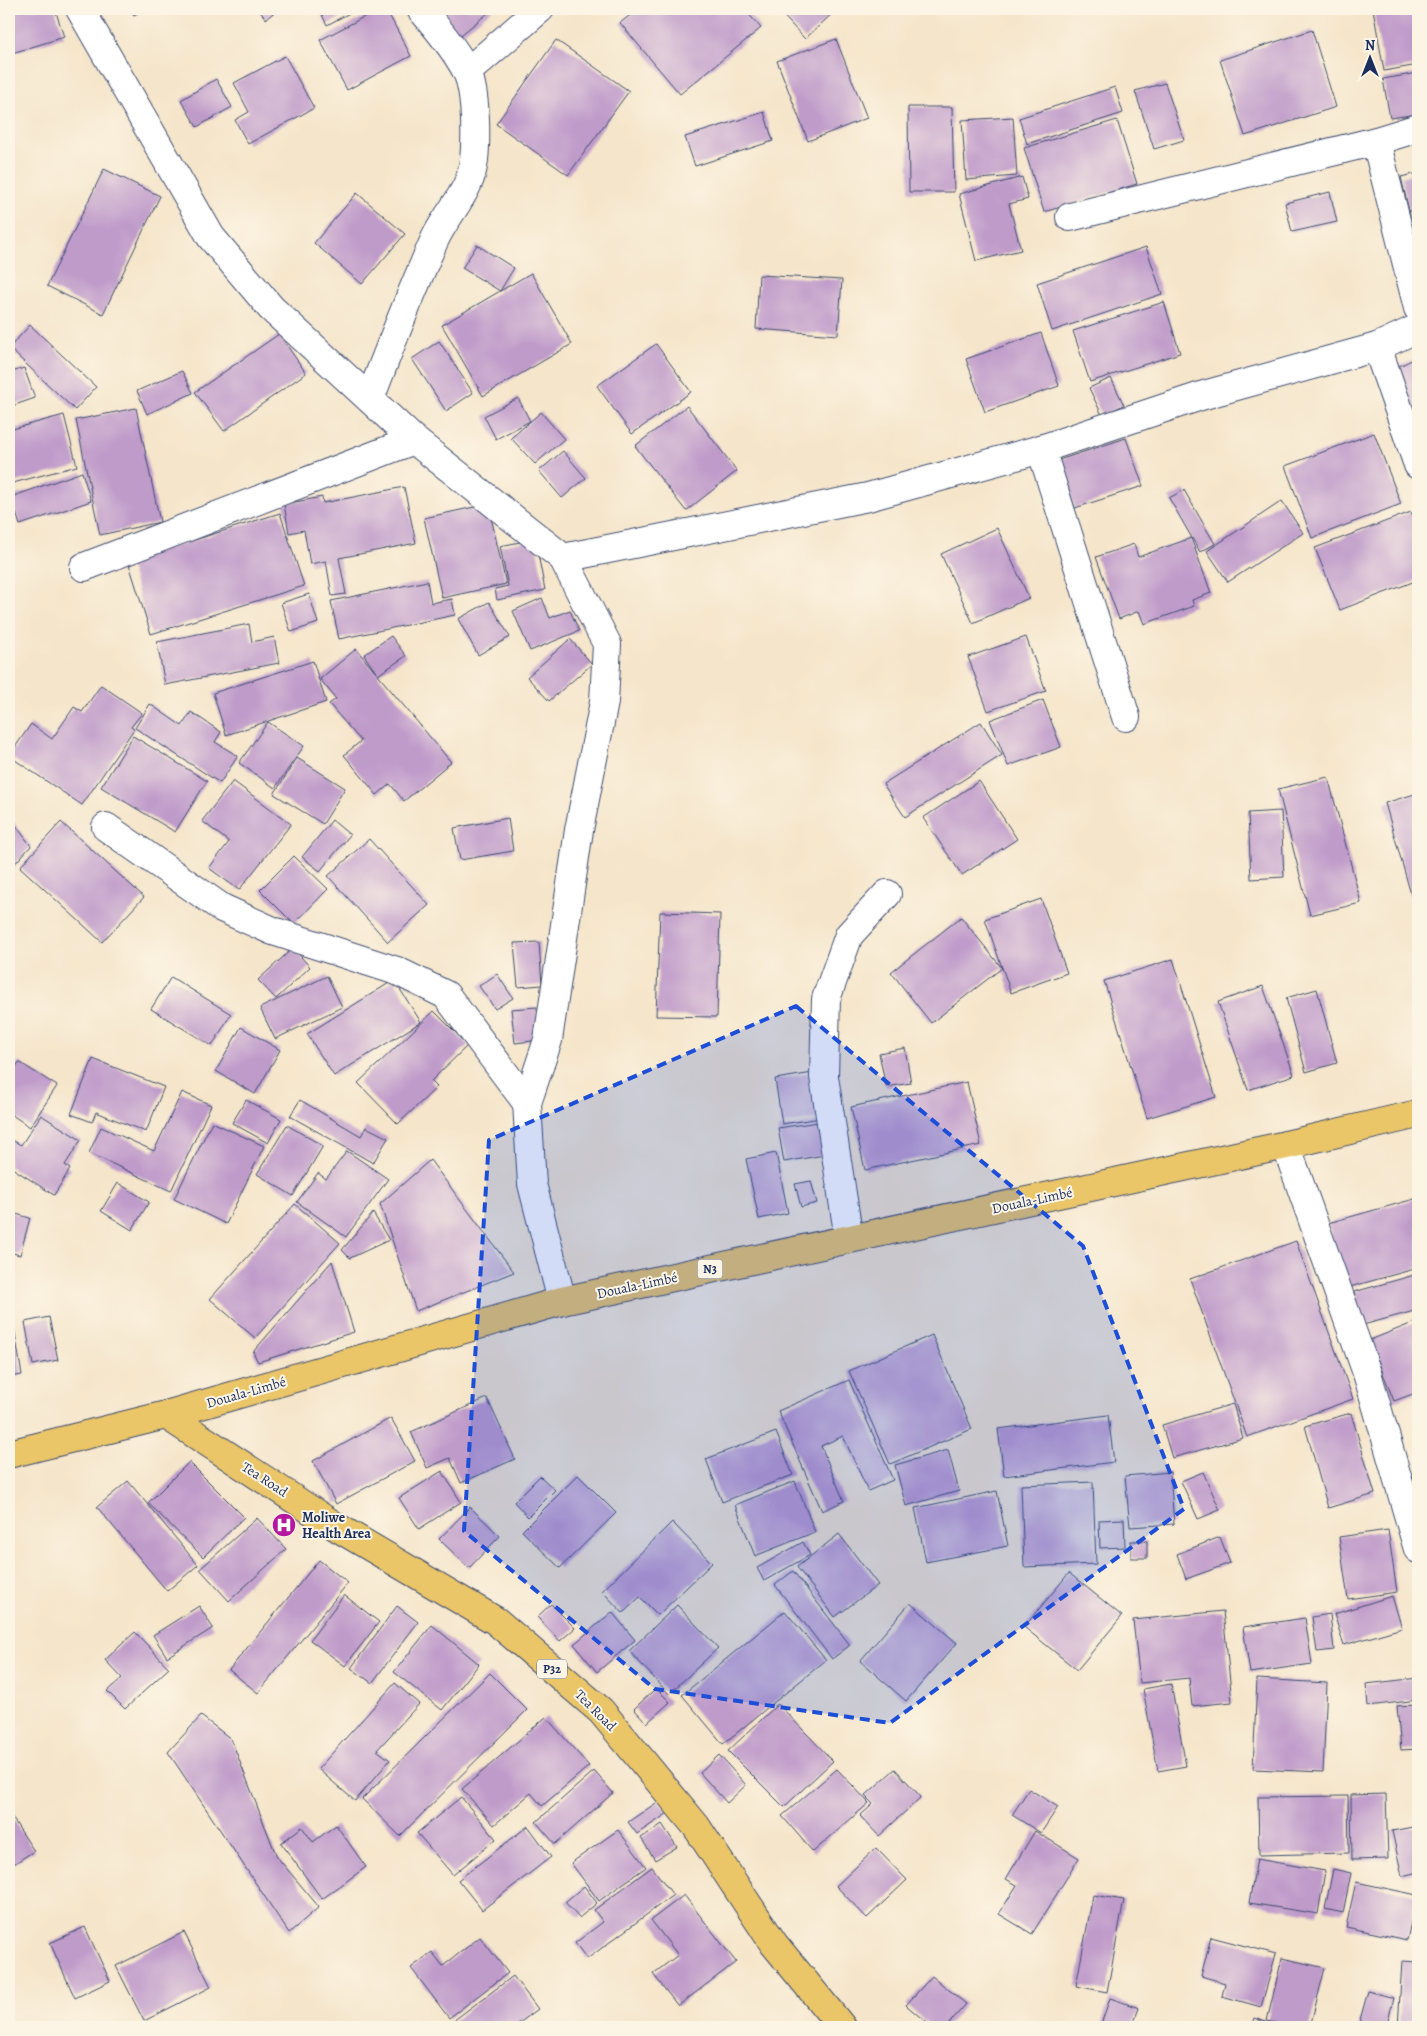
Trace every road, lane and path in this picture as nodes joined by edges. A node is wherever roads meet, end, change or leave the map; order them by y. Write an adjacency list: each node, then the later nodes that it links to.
1 (80, 9): 11 (street)
2 (421, 9): 4 (street)
3 (540, 9): 4 (street)
4 (467, 72): 11 (street)
5 (1418, 128): 6 (street)
6 (1376, 141): 7 (street); 8 (street)
7 (1070, 217)
8 (1418, 308)
9 (1418, 328): 10 (street)
10 (1378, 347): 13 (street); 14 (street)
11 (370, 399): 12 (street)
12 (414, 440): 15 (street); 16 (street)
13 (1040, 450): 15 (street); 17 (street)
14 (1418, 465)
15 (563, 558): 20 (street)
16 (84, 567)
17 (1126, 717)
18 (106, 827): 20 (street)
19 (887, 894): 23 (street)
20 (527, 1103): 24 (street)
21 (1418, 1114): 22 (main road, Douala-Limbé / N3)
22 (1286, 1145): 23 (main road, Douala-Limbé / N3); 27 (street)
23 (849, 1240): 24 (main road, Douala-Limbé / N3)
24 (562, 1301): 25 (main road, Douala-Limbé / N3)
25 (166, 1414): 26 (main road, Douala-Limbé / N3); 28 (main road, Tea Road / P32)
26 (9, 1454)
27 (1418, 1549)
28 (842, 2027)

